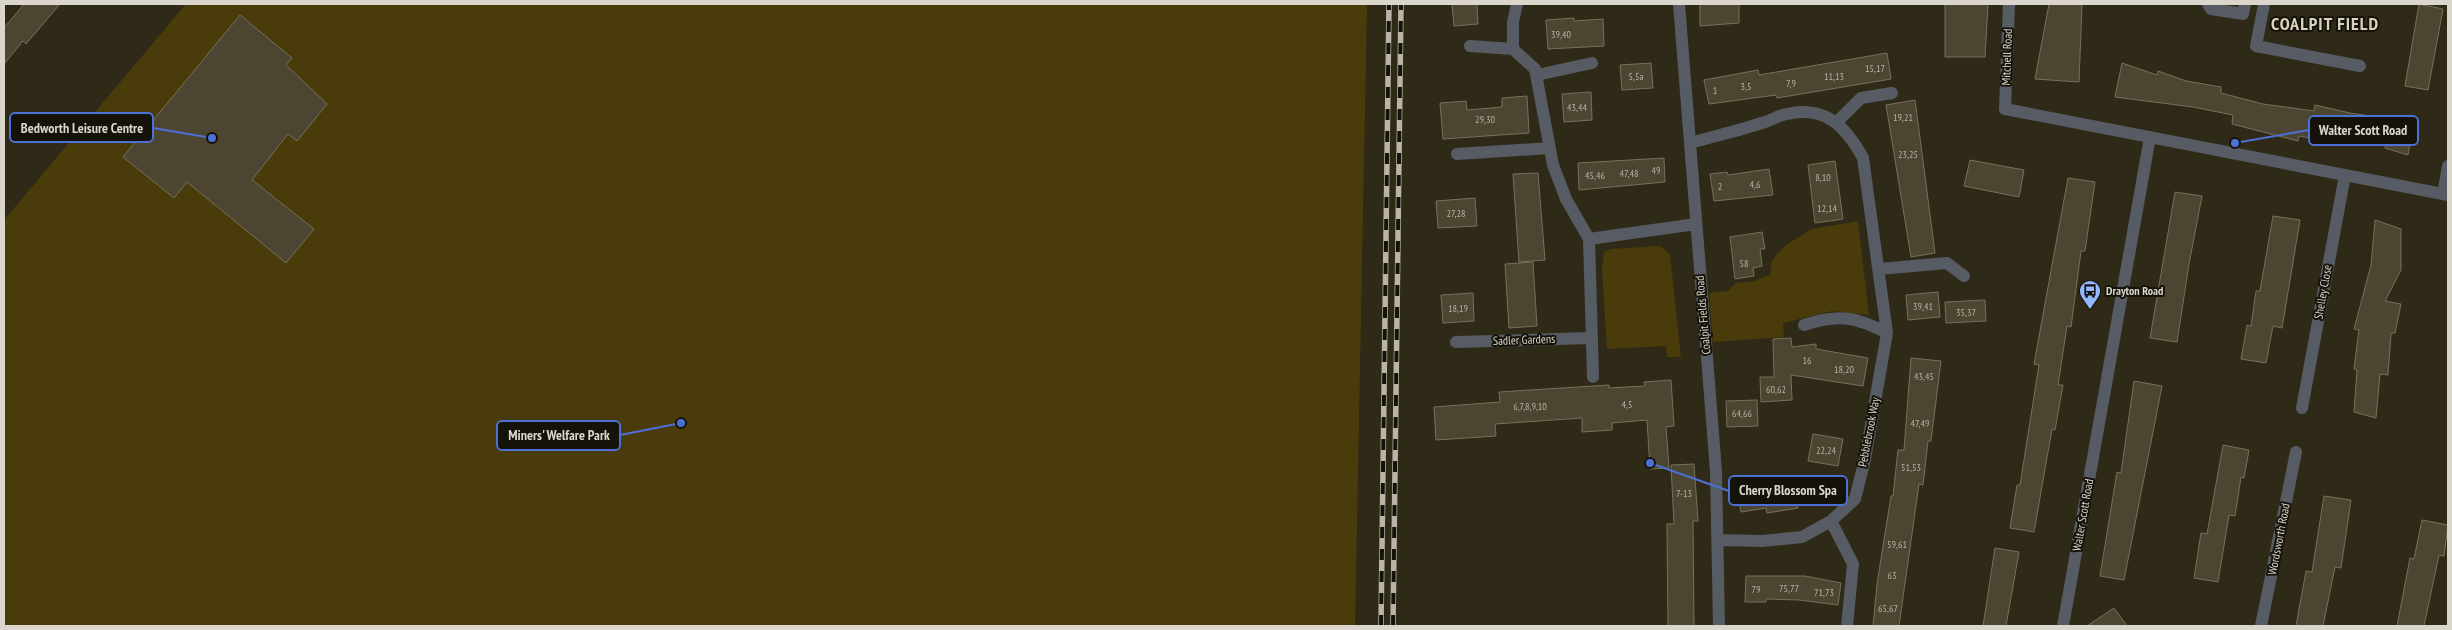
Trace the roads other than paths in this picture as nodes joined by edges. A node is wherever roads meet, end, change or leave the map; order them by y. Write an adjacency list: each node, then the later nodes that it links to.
1 (1517, 4): 8 (street)
2 (1679, 4): 15 (street, Coalpit Fields Road)
3 (2009, 4): 14 (street, Mitchell Road)
4 (2208, 4): 5 (street)
5 (2245, 4)
6 (2264, 4): 10 (street)
7 (1470, 46): 8 (street)
8 (1512, 49): 11 (street)
9 (1592, 63): 11 (street)
10 (2360, 66)
11 (1537, 75): 16 (street)
12 (1892, 93): 13 (street)
13 (1836, 123): 15 (street, Pebblebrook Way); 23 (street, Pebblebrook Way)
14 (2150, 137): 19 (street); 36 (street, Walter Scott Road)
15 (1690, 143): 21 (street, Coalpit Fields Road)
16 (1550, 148): 17 (street); 22 (street)
17 (1457, 154)
18 (2448, 166): 20 (street)
19 (2344, 175): 20 (street); 30 (street, Shelley Close)
20 (2446, 195)
21 (1696, 224): 22 (street); 33 (street, Coalpit Fields Road)
22 (1589, 239): 27 (street)
23 (1879, 269): 24 (street); 26 (street, Pebblebrook Way)
24 (1964, 276)
25 (1804, 326): 26 (street)
26 (1887, 334): 32 (street, Pebblebrook Way)
27 (1592, 338): 28 (street, Sadler Gardens); 29 (street)
28 (1456, 342)
29 (1593, 378)
30 (2302, 408)
31 (2296, 452): 37 (street, Wordsworth Road)
32 (1831, 521): 33 (street, Pebblebrook Way); 35 (street)
33 (1718, 540): 34 (street, Coalpit Fields Road)
34 (1719, 626)
35 (1846, 626)
36 (2063, 626)
37 (2261, 626)

